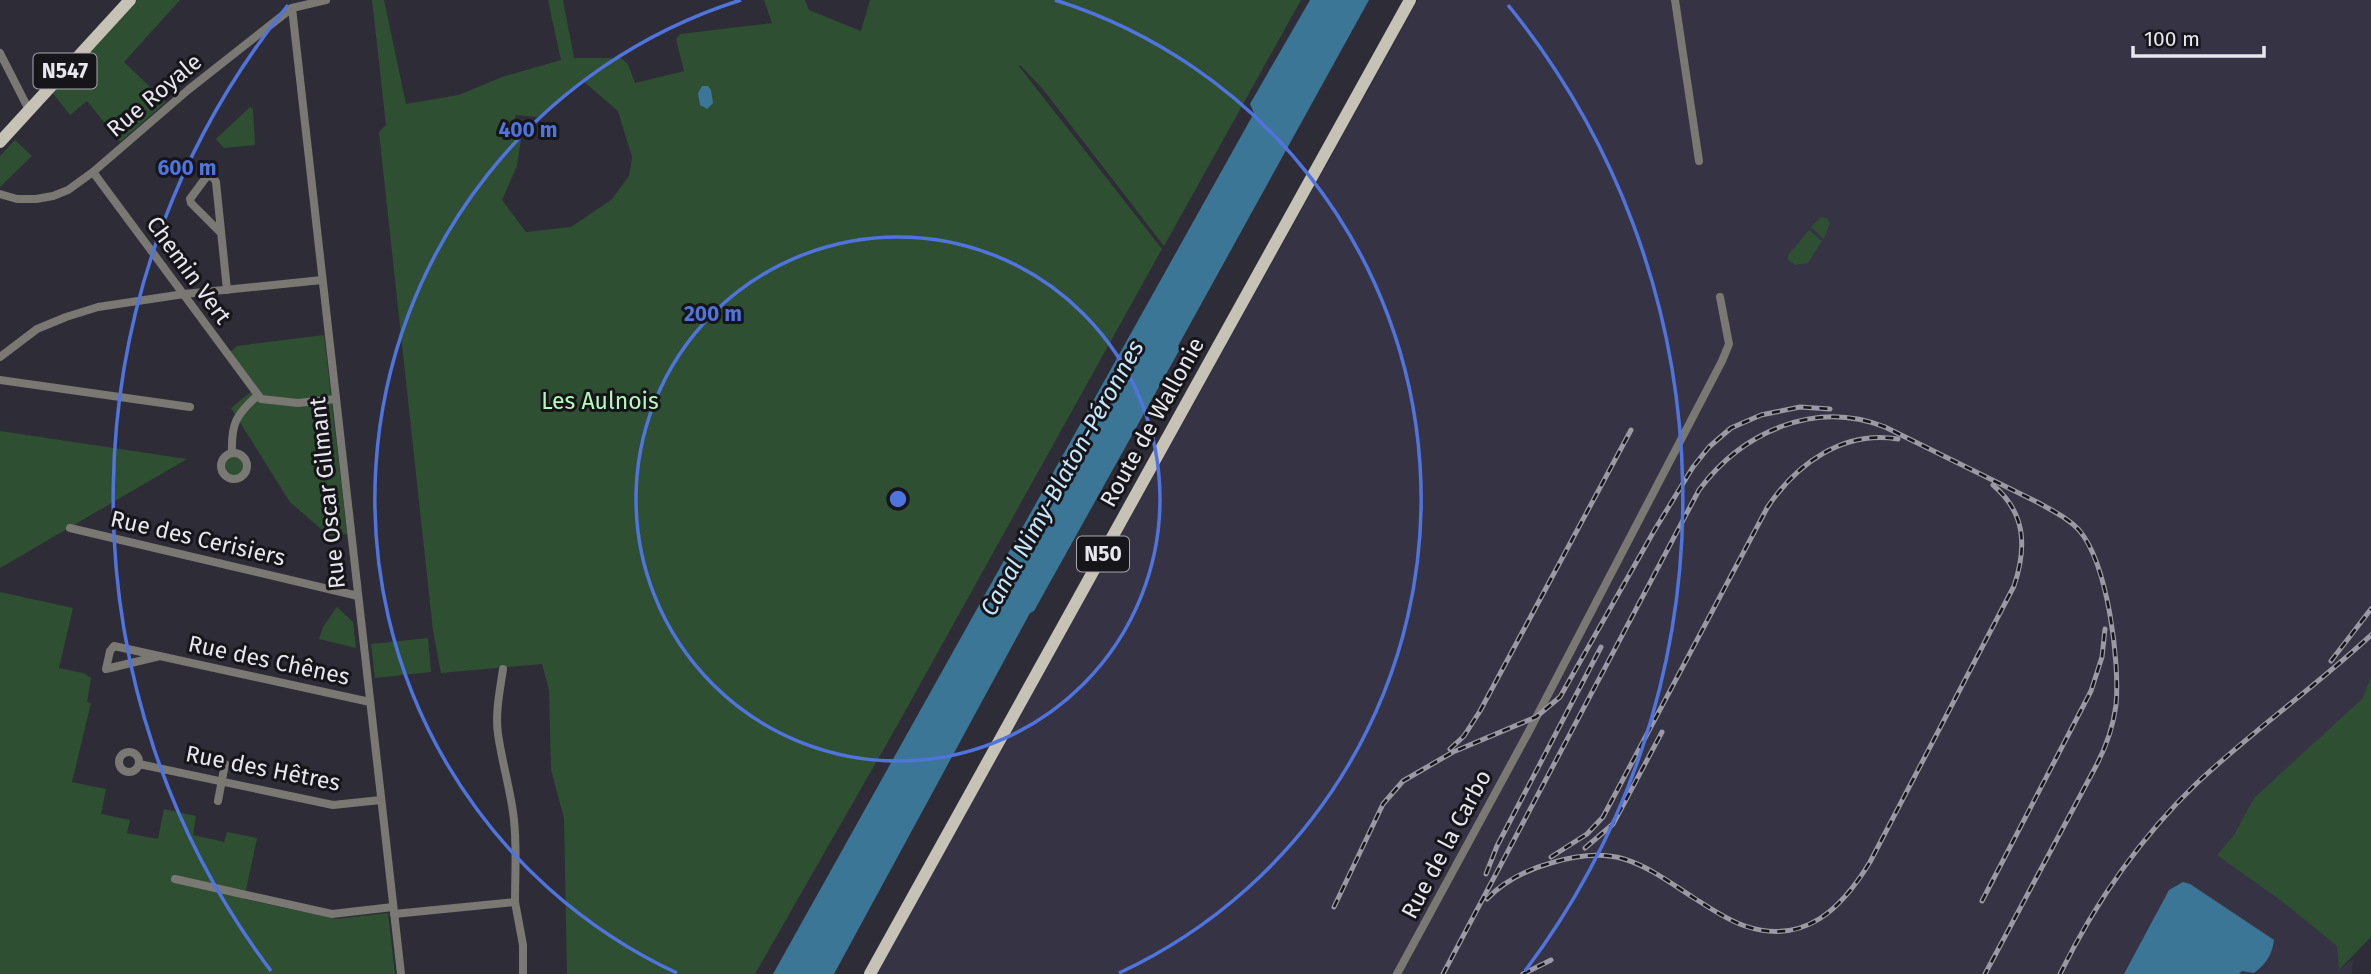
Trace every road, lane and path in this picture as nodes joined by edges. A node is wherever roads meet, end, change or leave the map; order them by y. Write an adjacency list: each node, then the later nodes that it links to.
1 (130, 0): 8 (main road, N547)
2 (285, 0): 6 (street)
3 (326, 0): 6 (street, Rue Royale)
4 (1410, 0): 39 (main road, Route de Wallonie / N50)
5 (1675, 0): 10 (street)
6 (292, 8): 11 (street, Rue Royale); 14 (street, Rue Oscar Gilmant)
7 (0, 53): 8 (street)
8 (29, 110): 9 (main road, N547)
9 (0, 142)
10 (1699, 161)
11 (93, 172): 12 (street, Rue Royale); 16 (street, Chemin Vert)
12 (0, 194)
13 (221, 233): 13 (street); 15 (street)
14 (323, 280): 15 (street); 21 (street, Rue Oscar Gilmant)
15 (227, 290): 16 (street)
16 (184, 295): 18 (street); 20 (street, Chemin Vert)
17 (1720, 297): 40 (street, Rue de la Carbo)
18 (0, 357)
19 (0, 380): 22 (street)
20 (256, 393): 21 (street); 23 (street)
21 (336, 399): 25 (street, Rue Oscar Gilmant)
22 (191, 407)
23 (232, 453)
24 (70, 528): 25 (street, Rue des Cerisiers)
25 (358, 596): 28 (street, Rue Oscar Gilmant)
26 (160, 656): 26 (street, Rue des Chênes); 28 (street, Rue des Chênes)
27 (503, 669): 35 (street)
28 (370, 702): 32 (street, Rue Oscar Gilmant)
29 (139, 764): 31 (street, Rue des Hêtres)
30 (225, 764): 31 (street)
31 (222, 782): 32 (street, Rue des Hêtres); 33 (street)
32 (381, 800): 36 (street, Rue Oscar Gilmant)
33 (218, 801)
34 (175, 879): 36 (street)
35 (515, 902): 36 (street); 38 (street)
36 (393, 910): 37 (street, Rue Oscar Gilmant)
37 (401, 974)
38 (523, 974)
39 (870, 974)
40 (1397, 974)

